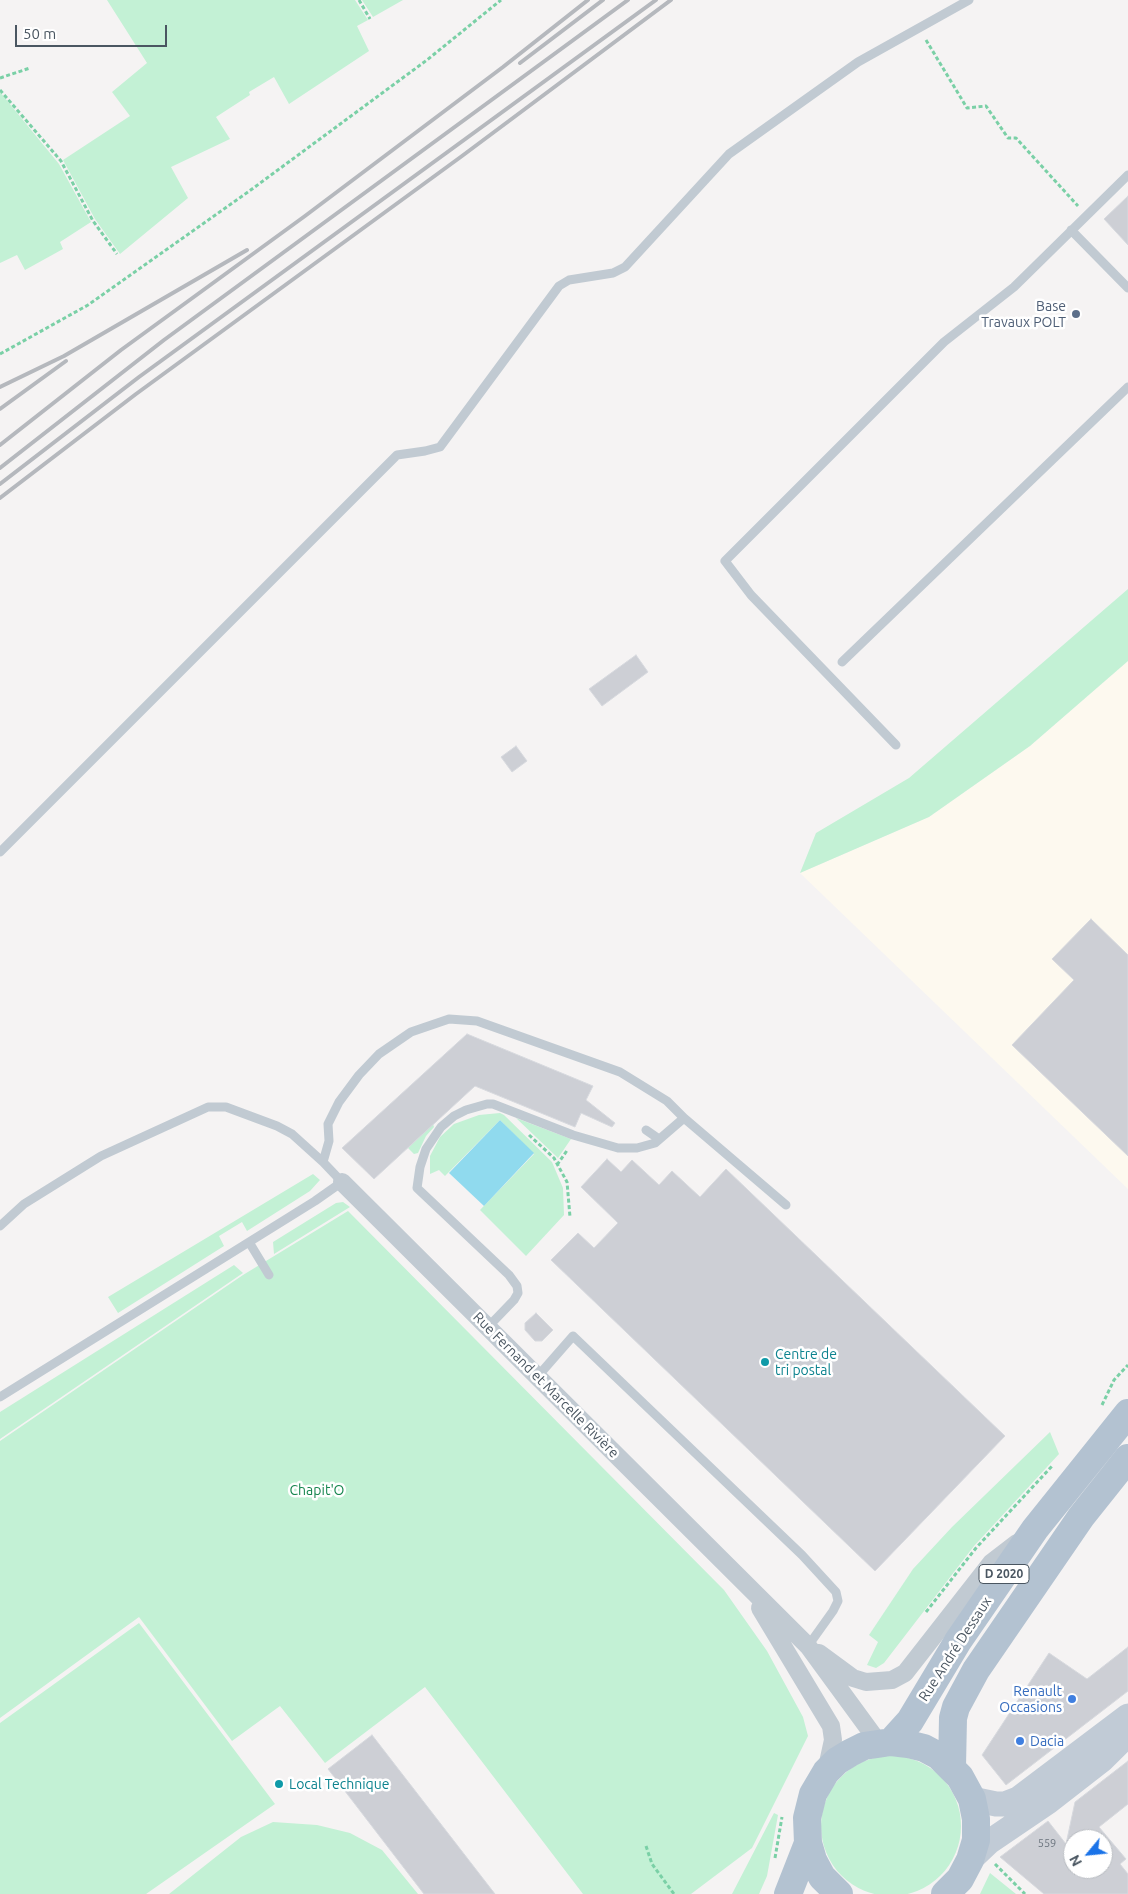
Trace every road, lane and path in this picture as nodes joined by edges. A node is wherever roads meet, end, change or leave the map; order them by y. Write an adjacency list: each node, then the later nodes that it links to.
1 (358, 0): 4 (path)
2 (501, 0): 14 (path)
3 (969, 0): 5 (lane)
4 (370, 19)
5 (918, 28): 10 (path); 18 (lane)
6 (30, 68): 7 (path)
7 (0, 78)
8 (0, 90): 12 (path)
9 (1128, 175): 10 (lane)
10 (1086, 216): 11 (lane)
11 (1071, 230): 13 (lane); 17 (lane)
12 (117, 254)
13 (1128, 288)
14 (0, 354)
15 (1128, 387): 16 (lane)
16 (842, 662)
17 (896, 745)
18 (0, 852)
19 (684, 1118): 22 (lane); 23 (lane); 25 (lane)
20 (646, 1130): 22 (lane)
21 (526, 1132): 26 (path)
22 (659, 1140): 30 (lane)
23 (323, 1162): 24 (lane); 27 (lane)
24 (342, 1182): 28 (lane); 30 (street, Rue Fernand et Marcelle Rivière)
25 (786, 1205)
26 (570, 1217)
27 (0, 1226)
28 (249, 1242): 29 (lane); 33 (lane)
29 (269, 1275)
30 (488, 1327): 32 (street, Rue Fernand et Marcelle Rivière)
31 (1128, 1365): 34 (path)
32 (538, 1376): 39 (street, Rue Fernand et Marcelle Rivière); 41 (lane)
33 (0, 1397)
34 (1098, 1413)
35 (1128, 1413): 38 (main road, Rue André Dessaux / D 2020)
36 (1128, 1458): 45 (main road, D 2020)
37 (1055, 1463): 40 (path)
38 (1035, 1529): 41 (street); 44 (main road, Rue André Dessaux / D 2020)
39 (749, 1588): 41 (street, Rue Fernand et Marcelle Rivière); 46 (street, Rue Fernand et Marcelle Rivière)
40 (924, 1614)
41 (808, 1646): 44 (street, Rue Fernand et Marcelle Rivière)
42 (1128, 1716): 47 (main road)
43 (1128, 1734): 52 (main road)
44 (885, 1742): 45 (main road); 46 (main road)
45 (952, 1767): 47 (main road)
46 (826, 1772): 49 (main road)
47 (972, 1799): 52 (main road)
48 (784, 1812): 51 (path)
49 (808, 1843): 54 (main road); 55 (main road)
50 (646, 1846): 53 (path)
51 (774, 1864)
52 (967, 1877): 56 (path)
53 (674, 1894)
54 (788, 1894)
55 (839, 1894)
56 (1025, 1894)

